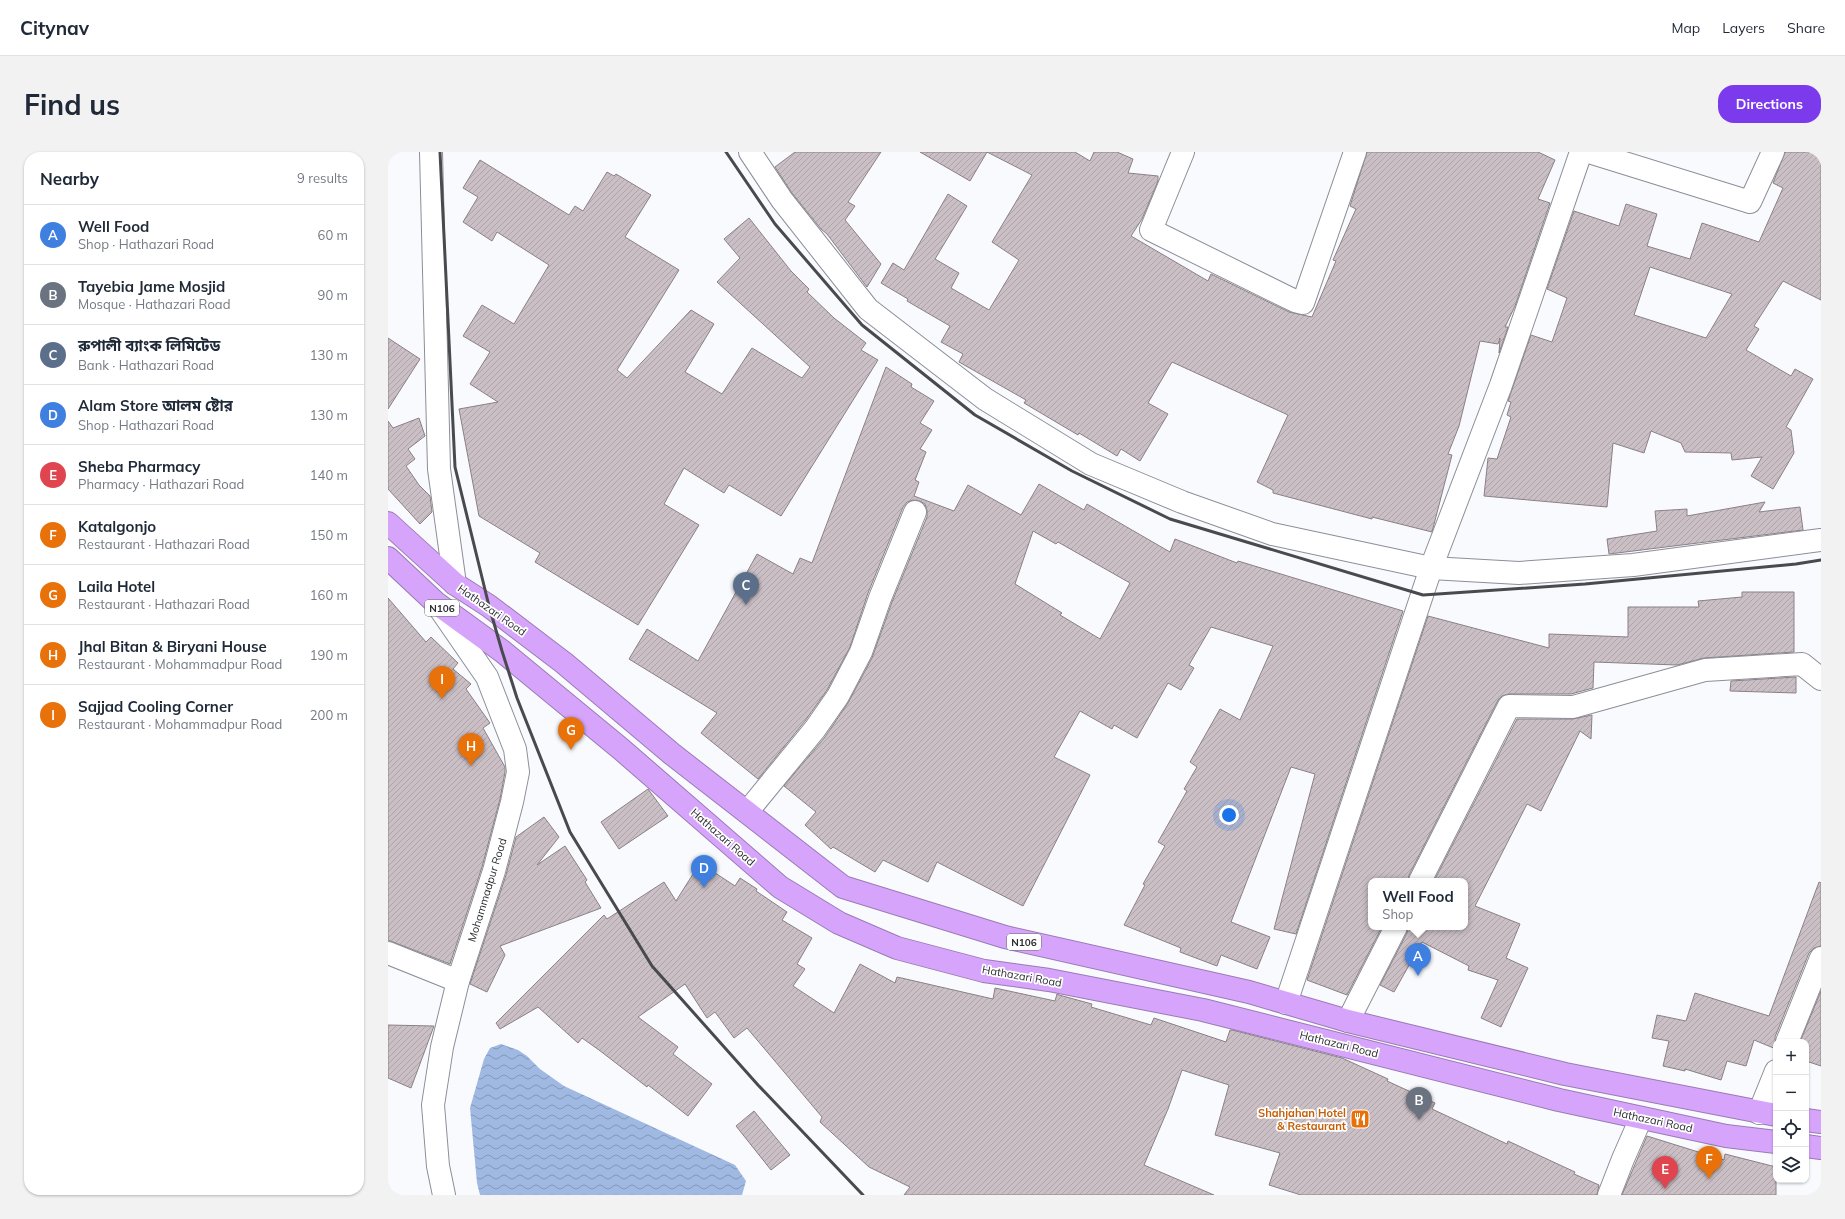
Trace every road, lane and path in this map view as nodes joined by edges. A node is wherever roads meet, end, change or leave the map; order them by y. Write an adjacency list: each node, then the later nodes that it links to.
1 (431, 152): 13 (street)
2 (750, 152): 12 (street)
3 (1182, 152): 4 (street)
4 (1355, 152)
5 (1582, 152): 12 (street)
6 (1589, 152): 7 (street)
7 (1773, 152)
8 (915, 512): 16 (street)
9 (388, 523): 13 (highway, Hathazari Road / N106)
10 (1821, 540): 12 (street)
11 (388, 558): 14 (highway, Hathazari Road / N106)
12 (1431, 568): 22 (street)
13 (455, 584): 16 (highway, Hathazari Road / N106)
14 (436, 604): 21 (street, Mohammadpur Road); 27 (highway, Hathazari Road / N106)
15 (1821, 679): 17 (street)
16 (747, 812): 22 (highway, Hathazari Road / N106)
17 (1422, 878)
18 (1394, 930): 23 (street)
19 (388, 953): 21 (street)
20 (1821, 958): 24 (street)
21 (458, 981): 33 (street, Mohammadpur Road)
22 (1286, 1003): 23 (highway, Hathazari Road / N106)
23 (1348, 1021): 26 (highway, Hathazari Road / N106)
24 (1788, 1039)
25 (1775, 1075): 26 (street)
26 (1768, 1114)
27 (1641, 1118): 30 (highway, Hathazari Road / N106); 34 (street)
28 (1809, 1120): 29 (highway)
29 (1821, 1122)
30 (1773, 1142)
31 (1809, 1146): 32 (highway)
32 (1821, 1148)
33 (444, 1195)
34 (1609, 1195)

